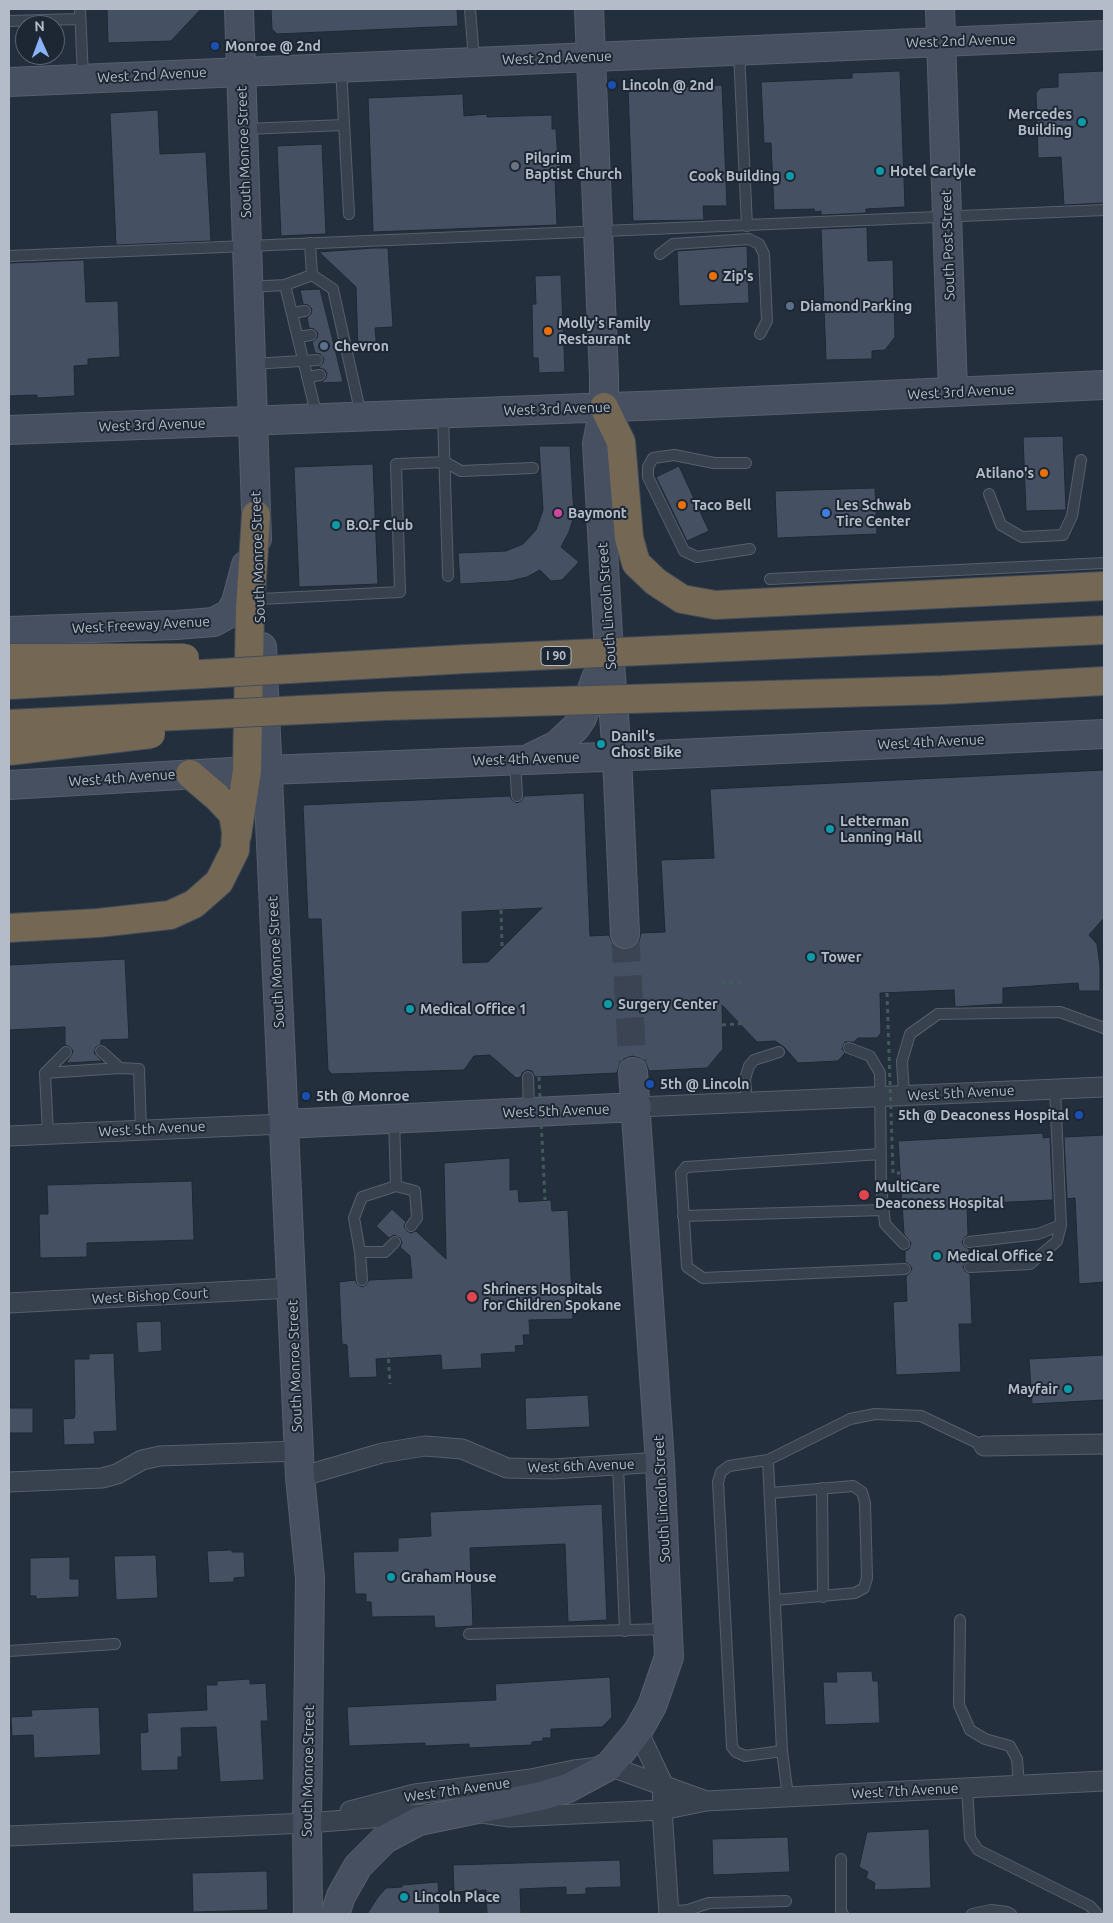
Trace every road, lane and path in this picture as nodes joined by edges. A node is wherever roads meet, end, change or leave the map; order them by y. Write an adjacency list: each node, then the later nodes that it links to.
1 (239, 9): 13 (main road, South Monroe Street)
2 (470, 9): 11 (lane)
3 (589, 9): 10 (main road, South Lincoln Street)
4 (940, 9): 8 (main road, South Post Street)
5 (80, 14): 6 (lane); 14 (lane)
6 (9, 21)
7 (1104, 35): 8 (main road, West 2nd Avenue)
8 (941, 42): 9 (main road, West 2nd Avenue); 20 (main road, South Post Street)
9 (739, 50): 10 (main road, West 2nd Avenue); 21 (lane)
10 (590, 57): 11 (main road, West 2nd Avenue); 22 (main road, South Lincoln Street)
11 (475, 62): 12 (main road, West 2nd Avenue)
12 (341, 67): 13 (main road, West 2nd Avenue); 16 (lane)
13 (242, 71): 14 (main road, West 2nd Avenue); 17 (main road, South Monroe Street)
14 (82, 78): 15 (main road, West 2nd Avenue)
15 (9, 82)
16 (344, 126): 17 (lane); 19 (lane)
17 (244, 129): 24 (main road, South Monroe Street)
18 (1104, 210): 20 (lane)
19 (349, 214)
20 (947, 216): 21 (lane); 45 (main road, South Post Street)
21 (747, 226): 22 (lane)
22 (597, 232): 23 (lane); 46 (main road, South Lincoln Street)
23 (310, 243): 24 (lane); 27 (lane)
24 (247, 245): 26 (lane); 29 (main road, South Monroe Street)
25 (660, 254): 36 (lane)
26 (9, 256)
27 (312, 275): 28 (lane); 30 (lane)
28 (285, 285): 29 (lane); 33 (lane)
29 (248, 287): 41 (main road, South Monroe Street)
30 (337, 308): 31 (lane); 34 (lane)
31 (325, 309)
32 (305, 311): 33 (lane)
33 (292, 313): 38 (lane)
34 (342, 330): 35 (lane); 48 (lane)
35 (331, 332)
36 (760, 334)
37 (311, 335): 38 (lane)
38 (298, 337): 40 (lane)
39 (316, 360): 40 (lane)
40 (303, 361): 41 (lane); 43 (lane)
41 (251, 364): 50 (main road, South Monroe Street)
42 (320, 375): 43 (lane)
43 (307, 377): 49 (lane)
44 (1104, 385): 45 (main road, West 3rd Avenue)
45 (953, 392): 46 (main road, West 3rd Avenue)
46 (604, 407): 47 (main road, West 3rd Avenue); 62 (highway); 66 (main road, South Lincoln Street)
47 (443, 413): 48 (main road, West 3rd Avenue); 53 (lane)
48 (361, 416): 49 (main road, West 3rd Avenue)
49 (317, 419): 50 (main road, West 3rd Avenue)
50 (253, 421): 51 (main road, West 3rd Avenue); 57 (main road, South Monroe Street)
51 (9, 430)
52 (1081, 460): 56 (lane)
53 (446, 462): 55 (lane); 60 (lane); 63 (lane)
54 (746, 463): 58 (lane)
55 (533, 468)
56 (989, 494)
57 (256, 515): 63 (main road, South Monroe Street); 65 (main road, West Freeway Avenue); 77 (highway)
58 (750, 549)
59 (1104, 563): 61 (lane)
60 (448, 576)
61 (770, 579)
62 (1096, 586)
63 (260, 599): 77 (main road, South Monroe Street)
64 (1104, 630): 68 (highway, I 90, bridge)
65 (9, 631)
66 (608, 636): 75 (main road, South Lincoln Street); 76 (main road)
67 (9, 658): 68 (highway, bridge)
68 (466, 659): 70 (highway, I 90, bridge)
69 (1104, 681): 71 (highway, bridge)
70 (9, 685)
71 (384, 706): 72 (highway, bridge); 74 (highway, bridge)
72 (9, 724)
73 (1104, 734): 75 (main road, West 4th Avenue)
74 (9, 751)
75 (618, 756): 76 (main road, West 4th Avenue); 84 (main road, South Lincoln Street)
76 (521, 759): 77 (main road, West 4th Avenue); 80 (lane)
77 (257, 770): 78 (main road, West 4th Avenue); 81 (highway); 109 (main road, South Monroe Street)
78 (190, 774): 79 (main road, West 4th Avenue); 81 (highway)
79 (9, 786)
80 (518, 796)
81 (235, 850): 83 (highway)
82 (501, 910): 85 (path)
83 (9, 928)
84 (625, 934)
85 (502, 946)
86 (745, 982): 87 (path)
87 (721, 983)
88 (887, 993): 114 (path, bridge)
89 (748, 1024): 90 (path)
90 (722, 1025)
91 (1104, 1028): 103 (lane)
92 (849, 1048): 104 (lane)
93 (101, 1051): 96 (lane)
94 (66, 1052): 97 (lane)
95 (779, 1052): 105 (lane)
96 (120, 1068): 97 (lane); 110 (lane)
97 (45, 1072): 111 (lane)
98 (633, 1072): 106 (main road, South Lincoln Street)
99 (528, 1077): 107 (lane)
100 (539, 1077): 116 (path, bridge)
101 (1104, 1087): 102 (street, West 5th Avenue)
102 (1055, 1089): 103 (street, West 5th Avenue); 119 (lane)
103 (904, 1096): 104 (street, West 5th Avenue)
104 (879, 1097): 105 (street, West 5th Avenue); 113 (lane)
105 (747, 1103): 106 (street, West 5th Avenue)
106 (637, 1107): 107 (main road, West 5th Avenue); 136 (main road, South Lincoln Street)
107 (529, 1112): 108 (main road, West 5th Avenue)
108 (394, 1118): 109 (main road, West 5th Avenue); 115 (lane)
109 (284, 1124): 110 (street, West 5th Avenue); 128 (main road, South Monroe Street)
110 (141, 1130): 111 (street, West 5th Avenue)
111 (48, 1134): 112 (street, West 5th Avenue)
112 (9, 1136)
113 (881, 1154): 117 (lane); 118 (lane)
114 (900, 1173)
115 (396, 1186): 120 (lane); 124 (lane)
116 (545, 1200)
117 (884, 1210): 118 (lane); 123 (lane)
118 (683, 1216): 126 (lane)
119 (1061, 1225): 122 (lane); 125 (lane)
120 (411, 1226)
121 (395, 1242): 124 (lane)
122 (969, 1242)
123 (904, 1244)
124 (360, 1252): 127 (lane)
125 (970, 1267)
126 (905, 1269)
127 (362, 1280)
128 (292, 1288): 129 (street, West Bishop Court); 134 (main road, South Monroe Street)
129 (9, 1304)
130 (388, 1351): 131 (path)
131 (390, 1384)
132 (1104, 1444): 133 (street)
133 (984, 1446): 135 (lane)
134 (299, 1451): 138 (main road, South Monroe Street); 139 (street)
135 (768, 1460): 141 (lane); 151 (lane)
136 (660, 1462): 137 (street, West 6th Avenue); 145 (main road, South Lincoln Street)
137 (618, 1465): 138 (street, West 6th Avenue); 146 (lane)
138 (300, 1477): 161 (main road, South Monroe Street)
139 (9, 1482)
140 (822, 1488): 141 (lane); 142 (lane); 142 (lane)
141 (770, 1492): 143 (lane)
142 (823, 1597): 143 (lane)
143 (776, 1600): 151 (lane)
144 (960, 1620): 155 (lane)
145 (668, 1629): 146 (lane); 150 (main road, South Lincoln Street)
146 (624, 1631): 147 (lane)
147 (469, 1634)
148 (115, 1644): 149 (lane)
149 (9, 1650)
150 (638, 1731): 152 (main road, West 7th Avenue); 154 (street)
151 (782, 1751): 157 (lane)
152 (610, 1766): 154 (street, West 7th Avenue); 160 (main road, West 7th Avenue); 161 (street, West 7th Avenue)
153 (1104, 1780): 155 (street, West 7th Avenue)
154 (663, 1784): 158 (street, West 7th Avenue); 159 (street)
155 (1019, 1785): 156 (street, West 7th Avenue)
156 (967, 1787): 157 (street, West 7th Avenue); 171 (lane)
157 (788, 1796): 158 (street, West 7th Avenue)
158 (706, 1801): 159 (street, West 7th Avenue)
159 (662, 1810): 160 (street, West 7th Avenue); 165 (street)
160 (465, 1811): 161 (street, West 7th Avenue); 167 (main road, West 7th Avenue)
161 (307, 1823): 162 (street, West 7th Avenue); 166 (main road, South Monroe Street)
162 (9, 1836)
163 (842, 1859): 168 (lane)
164 (786, 1901): 165 (lane)
165 (668, 1913)
166 (308, 1914)
167 (335, 1914)
168 (843, 1914)
169 (972, 1914): 170 (lane)
170 (1011, 1914)
171 (1097, 1914)

